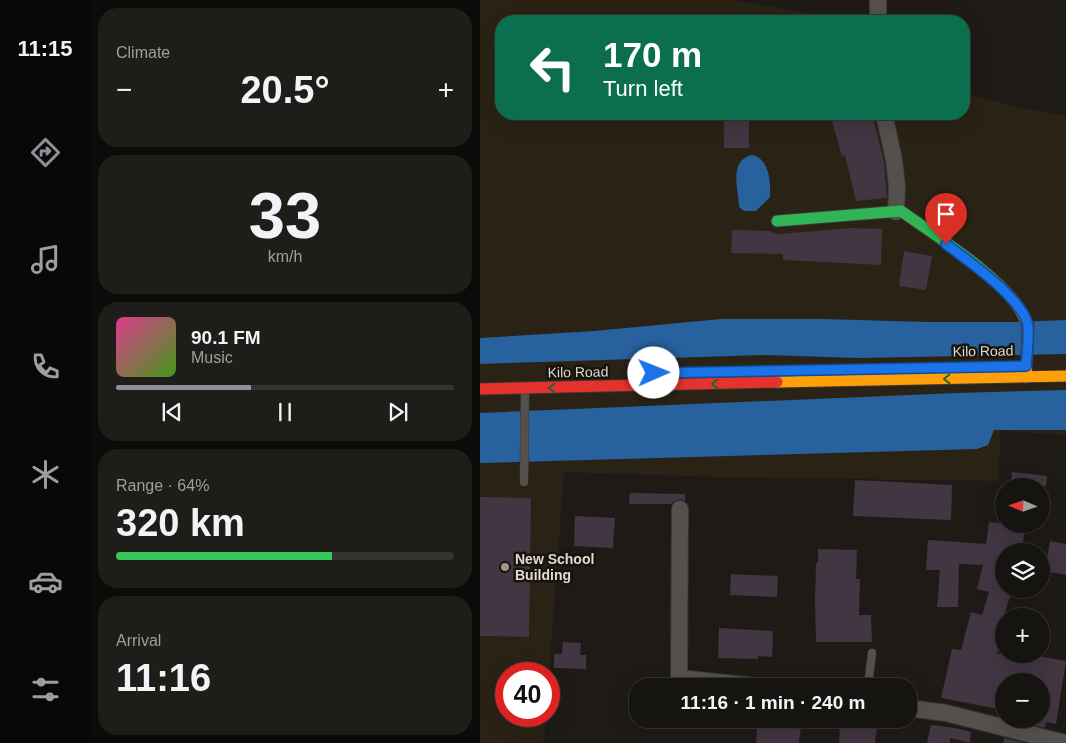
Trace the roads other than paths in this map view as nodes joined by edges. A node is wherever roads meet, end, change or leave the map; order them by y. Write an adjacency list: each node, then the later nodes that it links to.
1 (878, 0): 2 (street)
2 (878, 15)
3 (885, 120): 4 (street)
4 (896, 212): 5 (street); 7 (street)
5 (777, 221)
6 (1066, 365): 7 (street, Kilo Road)
7 (1026, 371): 8 (street, Kilo Road); 9 (street, Kilo Road); 10 (street, Kilo Road, one-way to 10)
8 (654, 373)
9 (1066, 376)
10 (524, 388): 11 (street, Kilo Road); 12 (lane)
11 (480, 390)
12 (524, 482)
13 (680, 509): 15 (street)
14 (872, 653): 16 (lane)
15 (679, 678)
16 (869, 678)
17 (917, 709): 18 (street)
18 (1065, 743)

